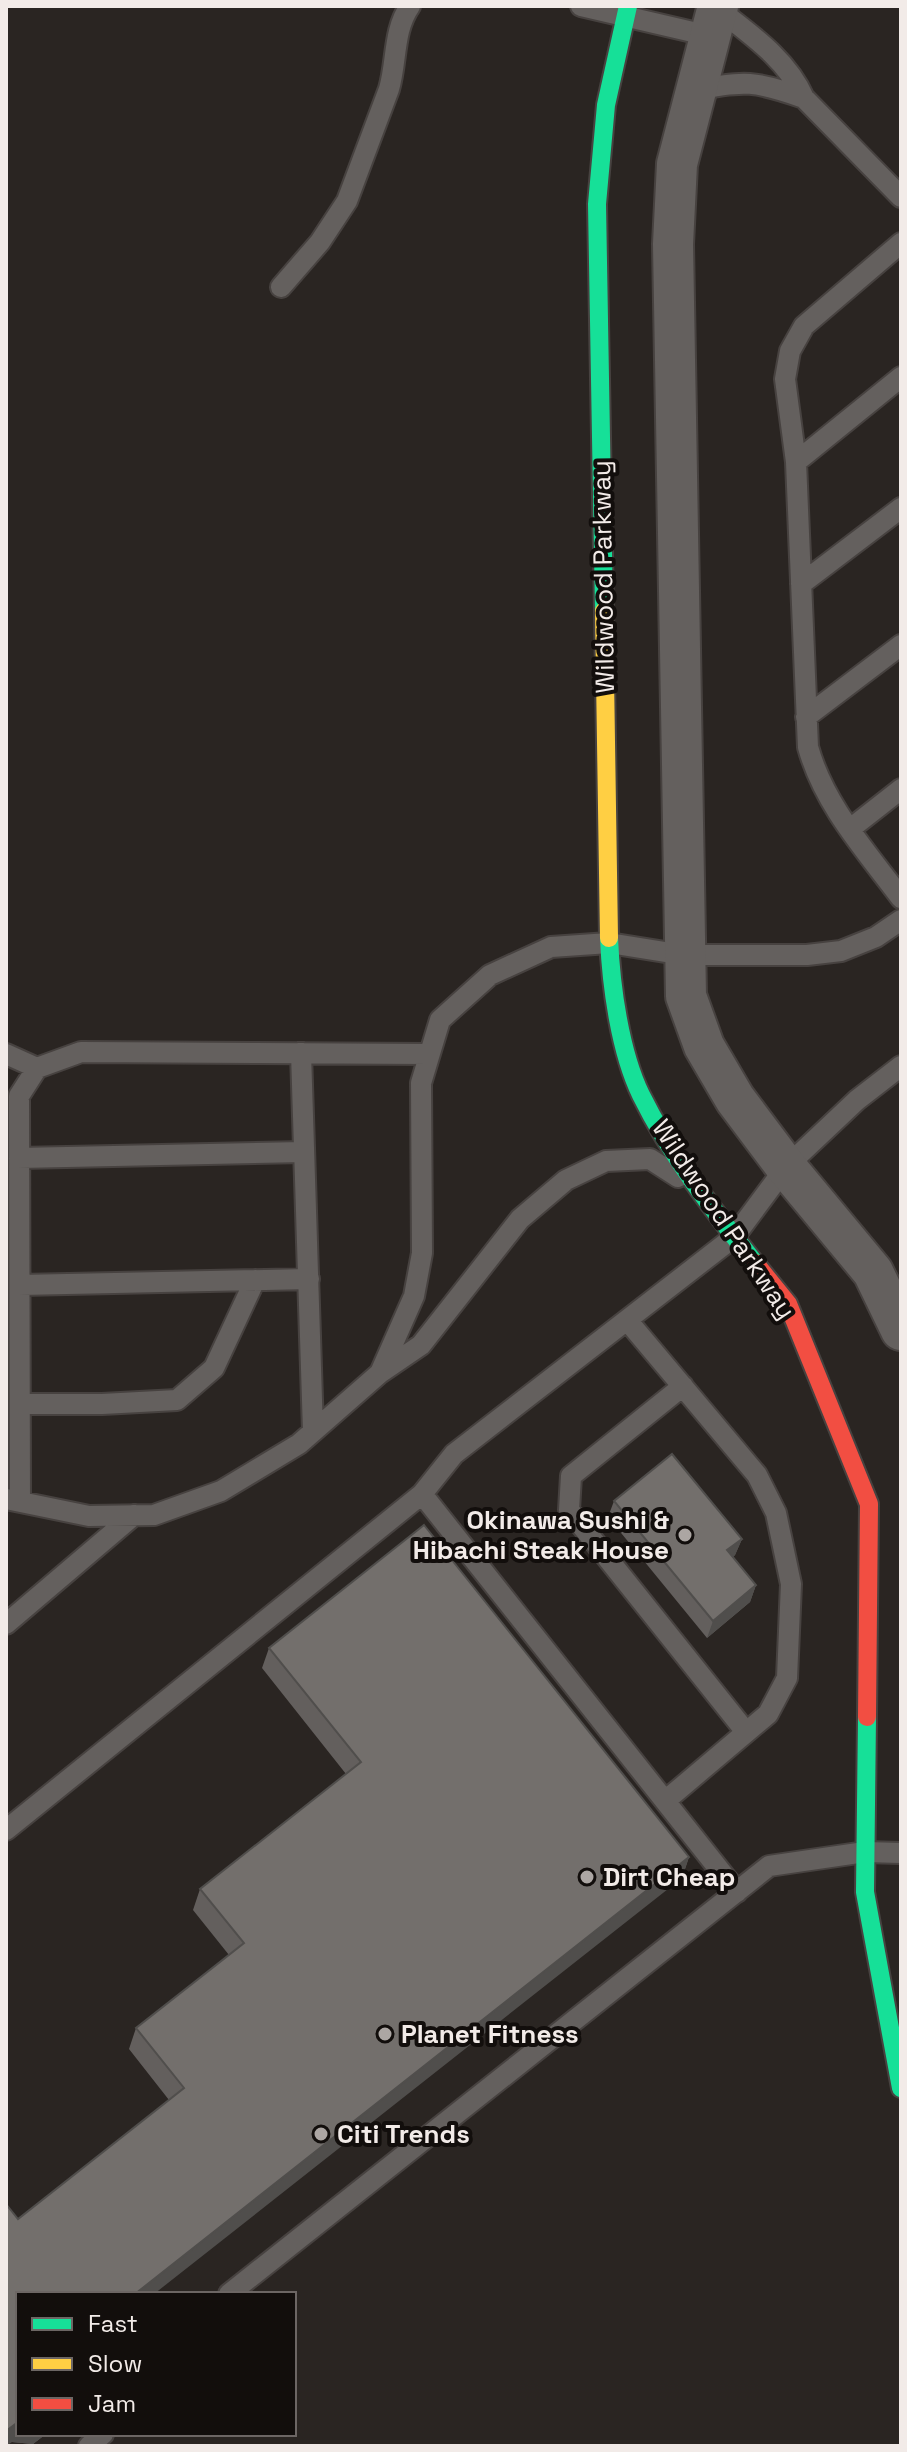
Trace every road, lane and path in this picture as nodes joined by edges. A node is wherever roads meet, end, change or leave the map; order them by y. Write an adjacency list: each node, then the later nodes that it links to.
1 (410, 6): 9 (lane)
2 (581, 6): 3 (lane)
3 (627, 11): 4 (lane); 20 (street, Wildwood Parkway)
4 (715, 17): 5 (street); 6 (lane)
5 (695, 90): 6 (lane); 21 (street)
6 (804, 98): 7 (lane)
7 (901, 197)
8 (901, 243): 11 (lane)
9 (281, 287)
10 (901, 377): 11 (lane)
11 (796, 462): 13 (lane)
12 (901, 508): 13 (lane)
13 (801, 584): 15 (lane)
14 (901, 645): 15 (lane)
15 (806, 717): 17 (lane)
16 (901, 789): 17 (lane)
17 (850, 829): 18 (lane)
18 (901, 898)
19 (901, 920): 21 (lane)
20 (609, 943): 21 (lane); 24 (lane); 30 (street, Wildwood Parkway)
21 (684, 955): 29 (street)
22 (301, 1053): 24 (lane); 26 (lane); 27 (lane)
23 (6, 1054): 26 (lane)
24 (429, 1054): 37 (lane)
25 (901, 1066): 29 (lane)
26 (37, 1068): 28 (lane)
27 (304, 1152): 28 (lane); 32 (lane)
28 (19, 1158): 34 (lane)
29 (786, 1167): 31 (lane); 36 (street)
30 (697, 1190): 31 (street, Wildwood Parkway); 37 (lane)
31 (734, 1237): 35 (lane); 48 (street, Wildwood Parkway)
32 (309, 1279): 33 (lane); 40 (lane)
33 (255, 1280): 34 (lane); 39 (lane)
34 (20, 1285): 39 (lane)
35 (627, 1320): 38 (lane); 41 (lane)
36 (901, 1330)
37 (380, 1373): 40 (lane)
38 (683, 1386): 45 (lane); 45 (lane)
39 (20, 1404): 42 (lane)
40 (313, 1431): 43 (lane)
41 (422, 1494): 46 (lane); 47 (lane)
42 (13, 1500): 43 (lane)
43 (134, 1515): 44 (lane)
44 (6, 1624)
45 (746, 1732): 46 (lane)
46 (665, 1801): 50 (lane)
47 (6, 1830)
48 (865, 1852): 49 (lane); 50 (lane); 51 (street, Wildwood Parkway)
49 (901, 1853)
50 (737, 1892): 52 (lane)
51 (901, 2088)
52 (232, 2292)

